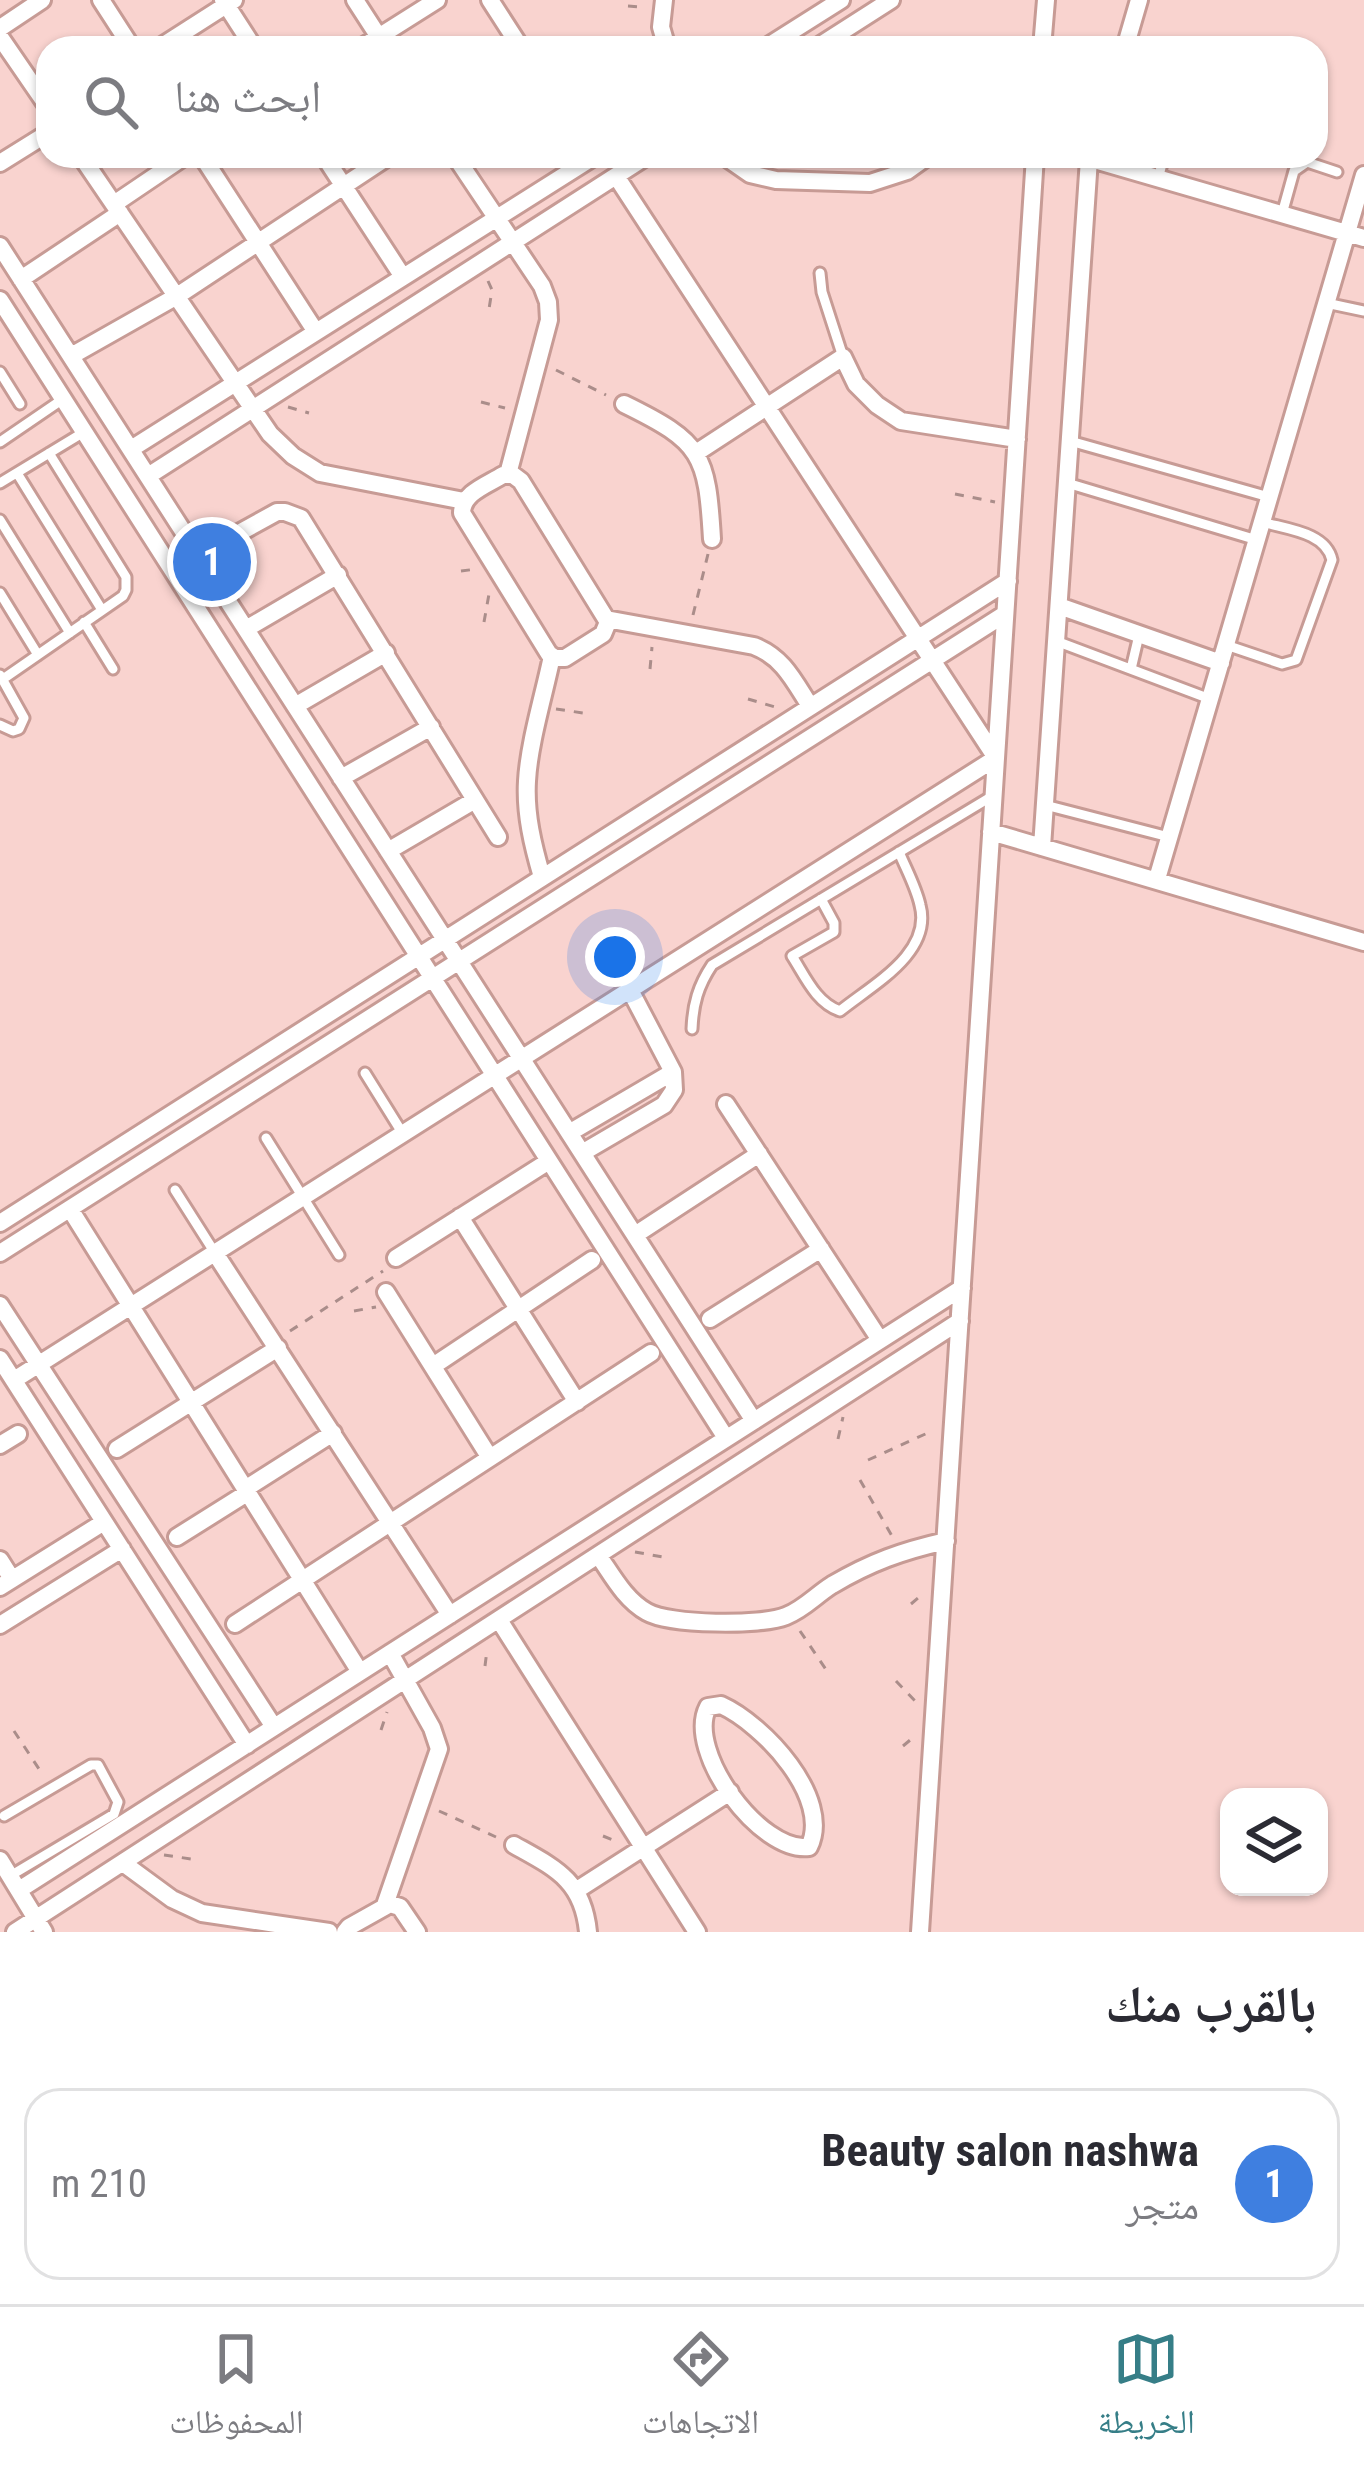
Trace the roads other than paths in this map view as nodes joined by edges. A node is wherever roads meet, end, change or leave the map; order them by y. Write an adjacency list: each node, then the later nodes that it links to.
1 (41, 0): 12 (street)
2 (101, 0): 13 (street)
3 (355, 0): 16 (street)
4 (437, 0): 17 (street)
5 (490, 0): 18 (street)
6 (664, 0): 19 (street)
7 (841, 0): 20 (street)
8 (891, 0): 21 (street)
9 (1046, 0): 22 (street)
10 (1139, 0): 23 (street)
11 (228, 2): 14 (street); 15 (street)
12 (0, 28)
13 (124, 36)
14 (177, 36)
15 (247, 36)
16 (378, 36)
17 (391, 36)
18 (512, 36)
19 (664, 36)
20 (784, 36)
21 (835, 36)
22 (1043, 36)
23 (1128, 36)
24 (0, 37): 25 (street)
25 (36, 90)
26 (36, 140): 27 (street)
27 (0, 163)
28 (89, 168): 49 (street)
29 (169, 168): 49 (street)
30 (210, 168): 53 (street)
31 (332, 168): 48 (street)
32 (371, 168): 48 (street)
33 (463, 168): 51 (street)
34 (575, 168): 51 (street)
35 (628, 168): 45 (street)
36 (741, 168): 37 (street)
37 (911, 168)
38 (1034, 168): 77 (street)
39 (1088, 168): 79 (street)
40 (1122, 168): 47 (street)
41 (1161, 168): 47 (lane)
42 (1297, 168): 50 (lane)
43 (1324, 168): 44 (lane)
44 (1336, 172)
45 (616, 176): 54 (street); 74 (street)
46 (1364, 176): 52 (street)
47 (1158, 179): 50 (street)
48 (344, 186): 53 (street); 58 (street)
49 (117, 208): 59 (street); 61 (street)
50 (1282, 214): 52 (street)
51 (495, 219): 54 (street); 56 (street)
52 (1356, 236): 63 (street)
53 (258, 242): 61 (street); 65 (street)
54 (512, 243): 60 (street); 84 (street)
55 (0, 246): 59 (street)
56 (435, 257): 58 (street); 60 (street)
57 (820, 273): 67 (lane)
58 (403, 277): 65 (street)
59 (21, 279): 66 (street)
60 (450, 282): 75 (street)
61 (177, 296): 66 (street); 70 (street)
62 (0, 300): 71 (street)
63 (1327, 302): 64 (lane); 88 (street)
64 (1364, 311)
65 (316, 332): 70 (street)
66 (70, 356): 69 (street)
67 (843, 357): 74 (street); 77 (street)
68 (0, 372): 72 (lane)
69 (87, 381): 71 (street); 80 (street)
70 (236, 383): 75 (street); 80 (street)
71 (63, 399): 76 (street); 78 (lane)
72 (20, 404)
73 (624, 404): 82 (street)
74 (766, 407): 82 (street); 105 (street)
75 (253, 408): 85 (street); 89 (street)
76 (84, 432): 81 (lane); 116 (street)
77 (1017, 439): 95 (street)
78 (0, 442)
79 (1070, 442): 87 (street); 88 (lane)
80 (131, 449): 85 (street)
81 (49, 453): 83 (lane); 98 (lane)
82 (696, 453): 92 (street)
83 (17, 473): 86 (lane); 98 (lane)
84 (508, 474): 89 (street); 100 (street)
85 (148, 476): 93 (street)
86 (0, 483)
87 (1067, 483): 91 (lane); 97 (street)
88 (1269, 497): 91 (street)
89 (464, 501): 110 (street)
90 (0, 520): 103 (lane)
91 (1259, 531): 108 (street); 108 (lane)
92 (712, 539)
93 (199, 555): 94 (street); 102 (street)
94 (338, 575): 102 (street); 107 (street)
95 (1007, 581): 99 (street); 105 (street)
96 (0, 593): 109 (lane)
97 (1058, 606): 104 (street); 106 (street)
98 (102, 610): 101 (lane)
99 (1005, 614): 111 (street); 122 (street)
100 (606, 619): 110 (street); 119 (street)
101 (84, 622): 103 (lane); 113 (lane)
102 (246, 628): 112 (street)
103 (70, 633): 109 (lane)
104 (1139, 635): 108 (street); 114 (lane)
105 (917, 638): 111 (street); 119 (street)
106 (1056, 641): 114 (lane); 128 (street)
107 (386, 653): 118 (street); 121 (street)
108 (1223, 654): 117 (street)
109 (38, 655): 115 (lane)
110 (552, 656): 135 (street)
111 (932, 659): 122 (street); 126 (street)
112 (270, 667): 116 (street); 118 (street)
113 (113, 669)
114 (1131, 669): 117 (lane)
115 (1, 677): 120 (lane)
116 (245, 685): 140 (street)
117 (1210, 699): 131 (street)
118 (295, 706): 124 (street)
119 (804, 710): 123 (street)
120 (0, 725)
121 (430, 727): 124 (street); 127 (street)
122 (996, 758): 125 (street); 143 (street)
123 (703, 775): 126 (street); 135 (street)
124 (341, 778): 133 (street)
125 (994, 795): 129 (street); 134 (lane)
126 (718, 796): 141 (street)
127 (475, 800): 130 (street); 133 (street)
128 (1045, 806): 131 (lane); 132 (street)
129 (992, 832): 132 (street); 168 (street)
130 (498, 837)
131 (1169, 837): 136 (street)
132 (1042, 847): 136 (street)
133 (388, 851): 138 (street)
134 (899, 852): 137 (lane); 137 (lane)
135 (542, 877): 138 (street)
136 (1157, 879): 139 (street)
137 (821, 899): 144 (lane)
138 (445, 939): 140 (street); 141 (street)
139 (1364, 943)
140 (418, 956): 142 (street); 160 (street)
141 (459, 961): 142 (street); 145 (street)
142 (433, 978): 148 (street); 158 (street)
143 (630, 990): 145 (street); 147 (street)
144 (692, 1029)
145 (522, 1058): 148 (street); 150 (street)
146 (364, 1072): 151 (lane)
147 (674, 1072): 150 (street); 153 (street)
148 (495, 1076): 151 (street); 155 (street)
149 (726, 1104): 154 (street)
150 (569, 1133): 153 (street)
151 (403, 1134): 157 (street)
152 (266, 1138): 157 (lane)
153 (582, 1153): 161 (street)
154 (759, 1154): 161 (street); 162 (street)
155 (549, 1160): 159 (street); 187 (street)
156 (175, 1190): 164 (lane)
157 (303, 1197): 164 (street); 165 (lane)
158 (70, 1209): 163 (street); 171 (street)
159 (460, 1217): 166 (street); 172 (street)
160 (0, 1223)
161 (635, 1235): 184 (street)
162 (821, 1250): 173 (street); 175 (street)
163 (0, 1253)
164 (215, 1253): 171 (street); 176 (street)
165 (339, 1255)
166 (396, 1258)
167 (592, 1260): 172 (street)
168 (962, 1288): 174 (street); 175 (street)
169 (386, 1292): 180 (street)
170 (0, 1305): 179 (street)
171 (131, 1306): 179 (street); 183 (street)
172 (518, 1310): 180 (street); 182 (street)
173 (710, 1319)
174 (960, 1321): 193 (street); 197 (street)
175 (880, 1340): 184 (street)
176 (276, 1345): 183 (street); 185 (street)
177 (651, 1353): 182 (street)
178 (0, 1358): 181 (street)
179 (39, 1365): 181 (street); 207 (street)
180 (433, 1366): 190 (street)
181 (14, 1381): 194 (street)
182 (577, 1402): 190 (street)
183 (191, 1403): 189 (street); 192 (street)
184 (754, 1421): 187 (street)
185 (332, 1433): 192 (street); 195 (street)
186 (18, 1434): 188 (street)
187 (726, 1438): 191 (street)
188 (0, 1445)
189 (118, 1450)
190 (490, 1458): 195 (street)
191 (662, 1480): 193 (street); 203 (street)
192 (246, 1491): 196 (street); 201 (street)
193 (676, 1504): 199 (street)
194 (104, 1522): 198 (street); 202 (street)
195 (391, 1523): 201 (street); 203 (street)
196 (177, 1537)
197 (946, 1541): 199 (street); 229 (street)
198 (122, 1549): 206 (street); 209 (street)
199 (598, 1556): 204 (street)
200 (0, 1560): 202 (street)
201 (302, 1581): 205 (street); 210 (street)
202 (6, 1583)
203 (450, 1615): 208 (street)
204 (499, 1620): 211 (street); 217 (street)
205 (235, 1624)
206 (0, 1625)
207 (222, 1647): 209 (street); 212 (street)
208 (390, 1653): 210 (street); 211 (street)
209 (195, 1664): 213 (street)
210 (360, 1672): 212 (street)
211 (405, 1680): 218 (street); 221 (street)
212 (274, 1727): 213 (street)
213 (247, 1745): 219 (street)
214 (730, 1792): 214 (street); 217 (street)
215 (4, 1816): 219 (lane)
216 (514, 1845): 220 (street)
217 (644, 1847): 220 (street); 228 (street)
218 (123, 1863): 222 (street); 224 (street)
219 (10, 1876): 222 (street)
220 (577, 1890): 227 (street)
221 (385, 1904): 225 (street); 226 (street)
222 (40, 1926): 223 (street)
223 (15, 1932)
224 (328, 1932)
225 (345, 1932)
226 (417, 1932)
227 (588, 1932)
228 (698, 1932)
229 (920, 1932)

